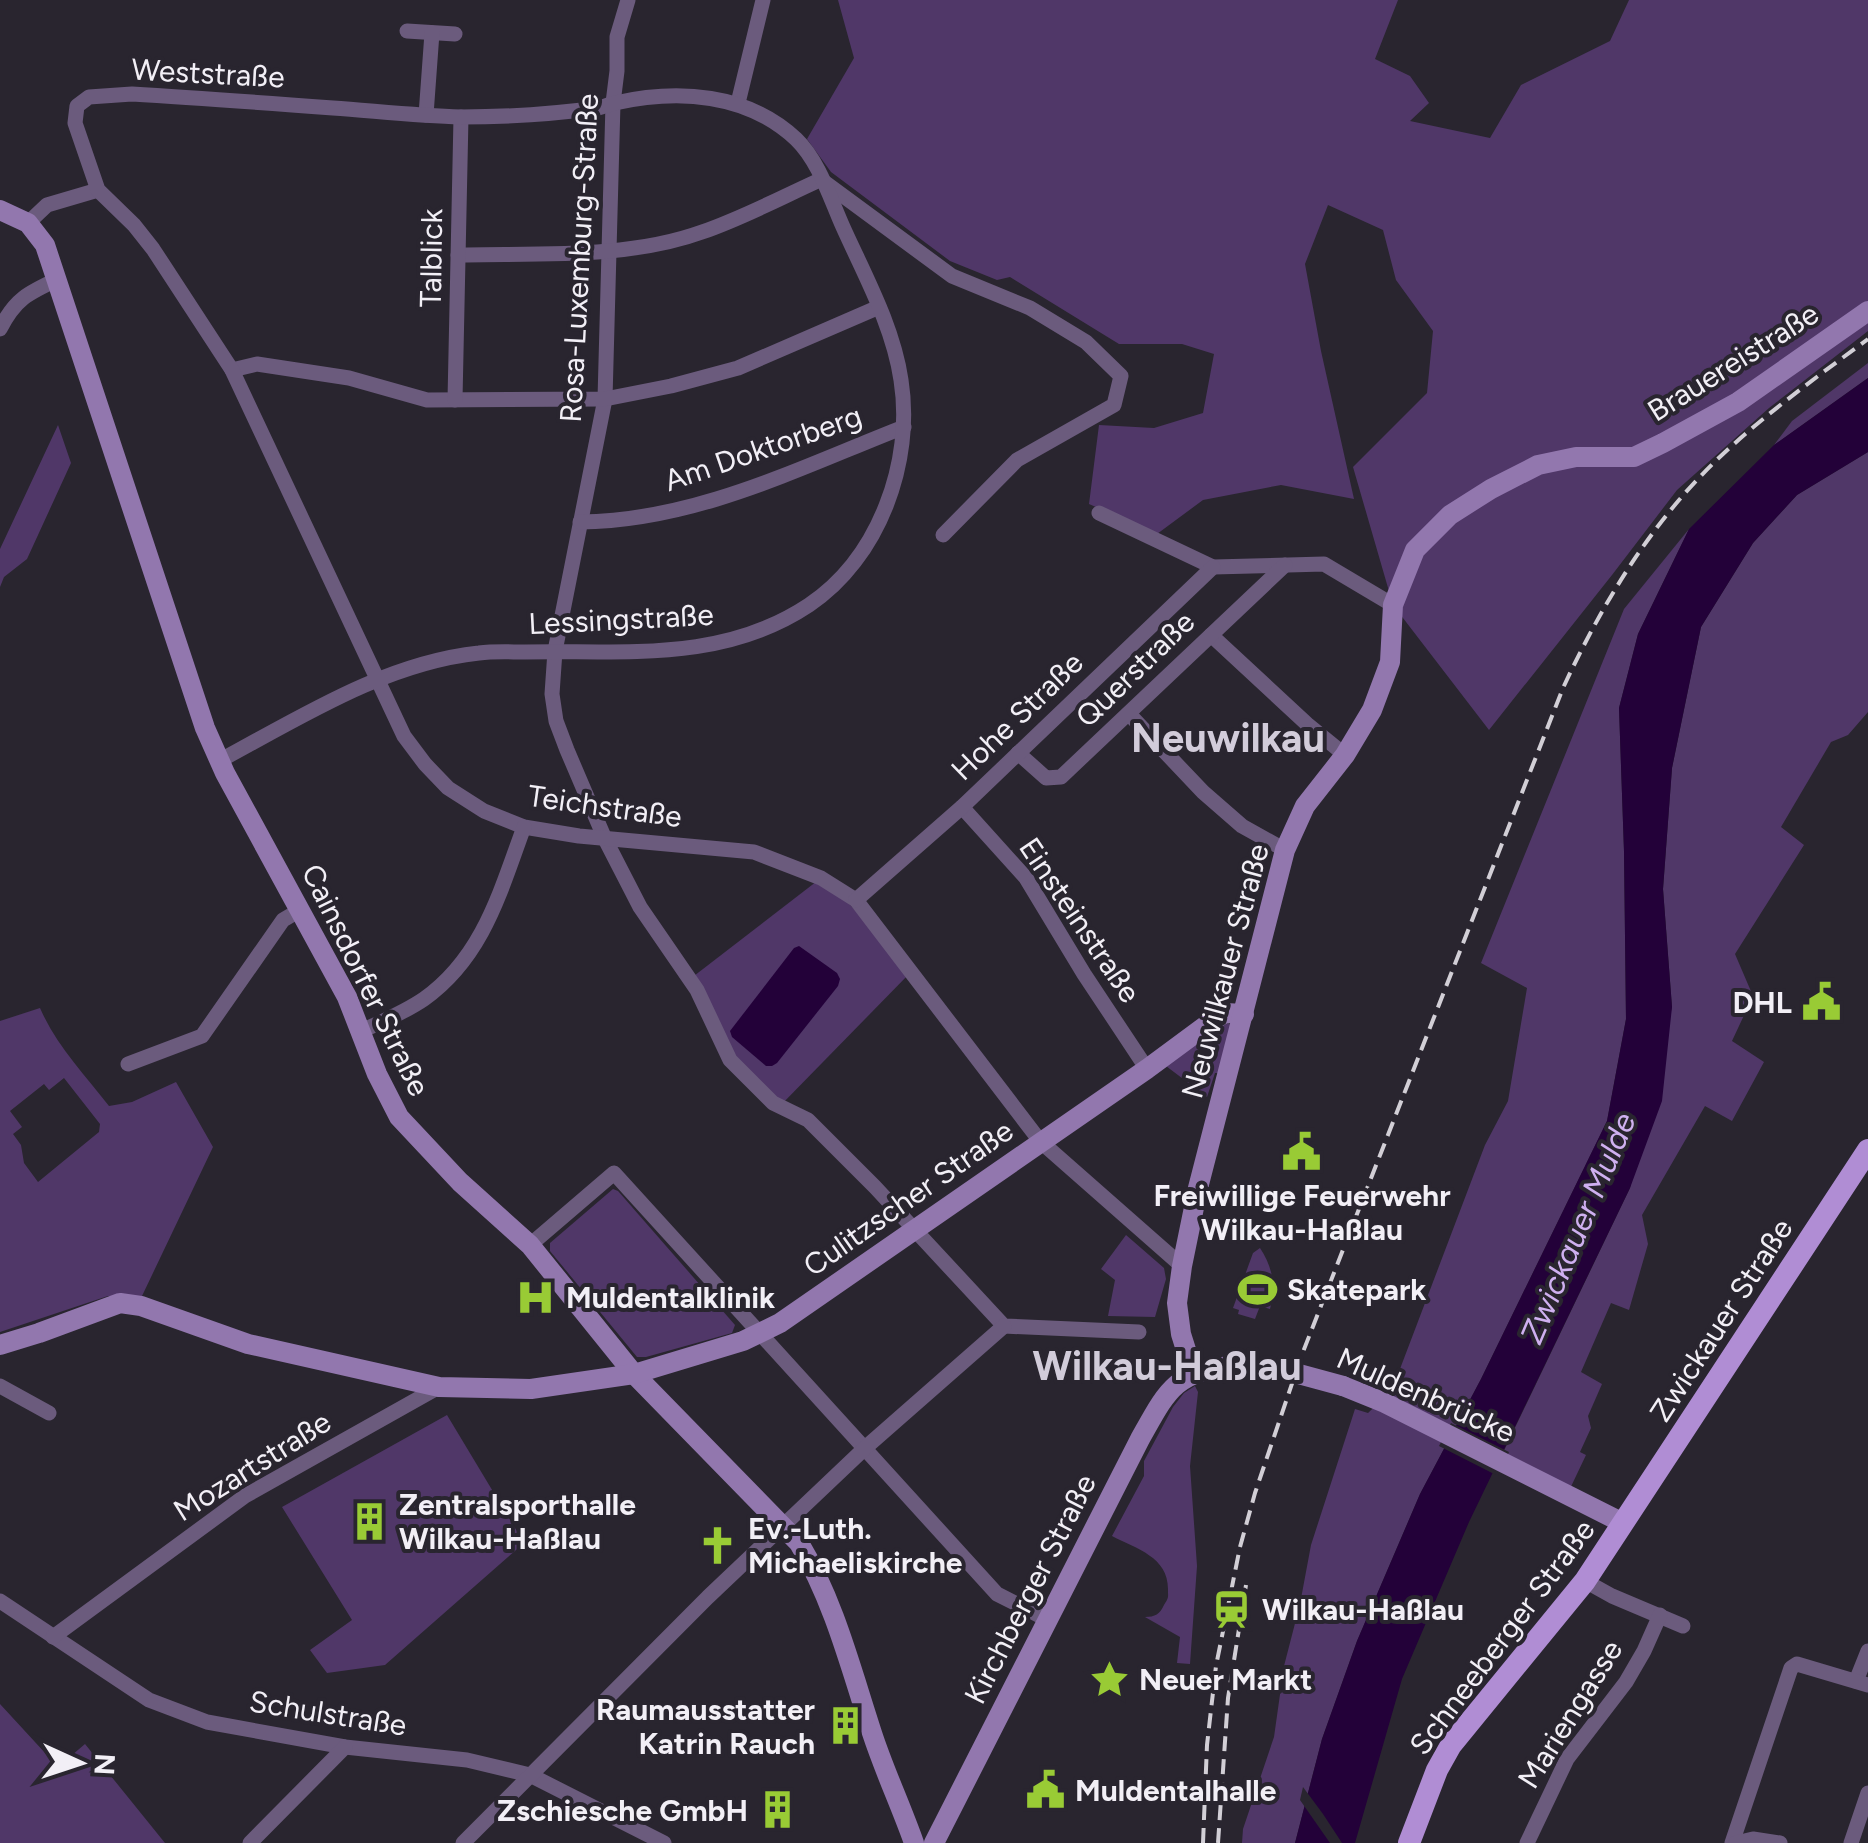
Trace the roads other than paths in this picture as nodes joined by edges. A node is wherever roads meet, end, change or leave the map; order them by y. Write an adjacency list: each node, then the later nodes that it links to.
1 (628, 0): 6 (street, Rosa-Luxemburg-Straße)
2 (763, 0): 7 (street)
3 (407, 31): 4 (street)
4 (432, 32): 5 (street); 8 (street)
5 (455, 34)
6 (613, 103): 7 (street, Weststraße); 9 (street, Weststraße); 14 (street, Rosa-Luxemburg-Straße)
7 (738, 103): 10 (street, Weststraße)
8 (426, 115): 9 (street, Weststraße); 11 (street, Weststraße)
9 (462, 117): 15 (street, Talblick)
10 (822, 180): 14 (street); 17 (street, Lessingstraße); 26 (street)
11 (98, 190): 13 (street); 20 (street, Teichstraße)
12 (0, 210): 13 (street)
13 (28, 223): 16 (street, Cainsdorfer Straße)
14 (609, 251): 15 (street); 21 (street, Rosa-Luxemburg-Straße)
15 (458, 255): 22 (street, Talblick)
16 (58, 279): 19 (street); 36 (street, Cainsdorfer Straße)
17 (878, 307): 21 (street); 23 (street, Lessingstraße)
18 (1868, 311): 29 (street, Brauereistraße)
19 (0, 328)
20 (232, 370): 22 (street); 32 (street, Teichstraße)
21 (605, 399): 22 (street); 25 (street, Rosa-Luxemburg-Straße)
22 (456, 400)
23 (904, 427): 25 (street, Am Doktorberg); 31 (street, Lessingstraße)
24 (1100, 512): 28 (street)
25 (580, 522): 31 (street, Rosa-Luxemburg-Straße)
26 (943, 536)
27 (1285, 565): 28 (street); 29 (street); 30 (street, Querstraße)
28 (1213, 566): 34 (street, Hohe Straße)
29 (1392, 605): 35 (street, Neuwilkauer Straße)
30 (1211, 635): 33 (street, Querstraße); 35 (street)
31 (555, 652): 32 (street, Lessingstraße); 39 (street, Rosa-Luxemburg-Straße)
32 (377, 678): 36 (street, Lessingstraße); 38 (street, Teichstraße)
33 (1129, 714): 34 (street, Querstraße); 40 (street)
34 (1018, 753): 37 (street, Hohe Straße)
35 (1345, 755): 40 (street, Neuwilkauer Straße)
36 (219, 761): 42 (street, Cainsdorfer Straße)
37 (962, 807): 41 (street, Hohe Straße); 46 (street, Einsteinstraße)
38 (524, 827): 39 (street, Teichstraße); 44 (street)
39 (606, 839): 41 (street, Teichstraße); 49 (street, Rosa-Luxemburg-Straße)
40 (1285, 850): 43 (street, Neuwilkauer Straße)
41 (856, 900): 47 (street, Teichstraße)
42 (300, 910): 44 (street, Cainsdorfer Straße); 45 (street)
43 (1244, 1014): 46 (street, Culitzscher Straße); 51 (street, Neuwilkauer Straße)
44 (361, 1031): 50 (street, Cainsdorfer Straße)
45 (128, 1064)
46 (1147, 1069): 47 (street, Culitzscher Straße)
47 (1040, 1141): 49 (street, Culitzscher Straße); 51 (street, Teichstraße)
48 (1868, 1150): 62 (main road, Zwickauer Straße)
49 (914, 1229): 52 (street, Rosa-Luxemburg-Straße); 54 (street, Culitzscher Straße)
50 (530, 1245): 54 (street); 57 (street, Cainsdorfer Straße)
51 (1182, 1266): 56 (street, Neuwilkauer Straße)
52 (1004, 1326): 53 (street); 61 (street)
53 (1139, 1332)
54 (760, 1334): 57 (street, Culitzscher Straße); 61 (street)
55 (0, 1345): 59 (street, Culitzscher Straße)
56 (1193, 1372): 62 (street, Muldenbrücke, bridge); 67 (street, Kirchberger Straße)
57 (634, 1374): 59 (street, Culitzscher Straße); 63 (street, Cainsdorfer Straße)
58 (0, 1386): 60 (street)
59 (439, 1387): 69 (street, Mozartstraße)
60 (48, 1413)
61 (865, 1448): 63 (street); 67 (street)
62 (1623, 1523): 64 (main road, Schneeberger Straße)
63 (784, 1526): 73 (street); 78 (street, Cainsdorfer Straße)
64 (1585, 1581): 66 (street); 80 (main road, Schneeberger Straße)
65 (0, 1601): 69 (street, Schulstraße)
66 (1660, 1615): 68 (street); 81 (street, Mariengasse)
67 (1048, 1620): 79 (street, Kirchberger Straße)
68 (1683, 1626)
69 (53, 1637): 72 (street, Schulstraße)
70 (1868, 1651): 71 (street)
71 (1862, 1683): 82 (street)
72 (345, 1747): 73 (street, Schulstraße); 75 (street)
73 (530, 1775): 76 (street); 77 (street, Schulstraße)
74 (1868, 1793): 84 (street)
75 (250, 1843)
76 (463, 1843)
77 (664, 1843)
78 (914, 1843)
79 (934, 1843)
80 (1409, 1843)
81 (1527, 1843)
82 (1734, 1843): 83 (street)
83 (1780, 1843)
84 (1851, 1843)

